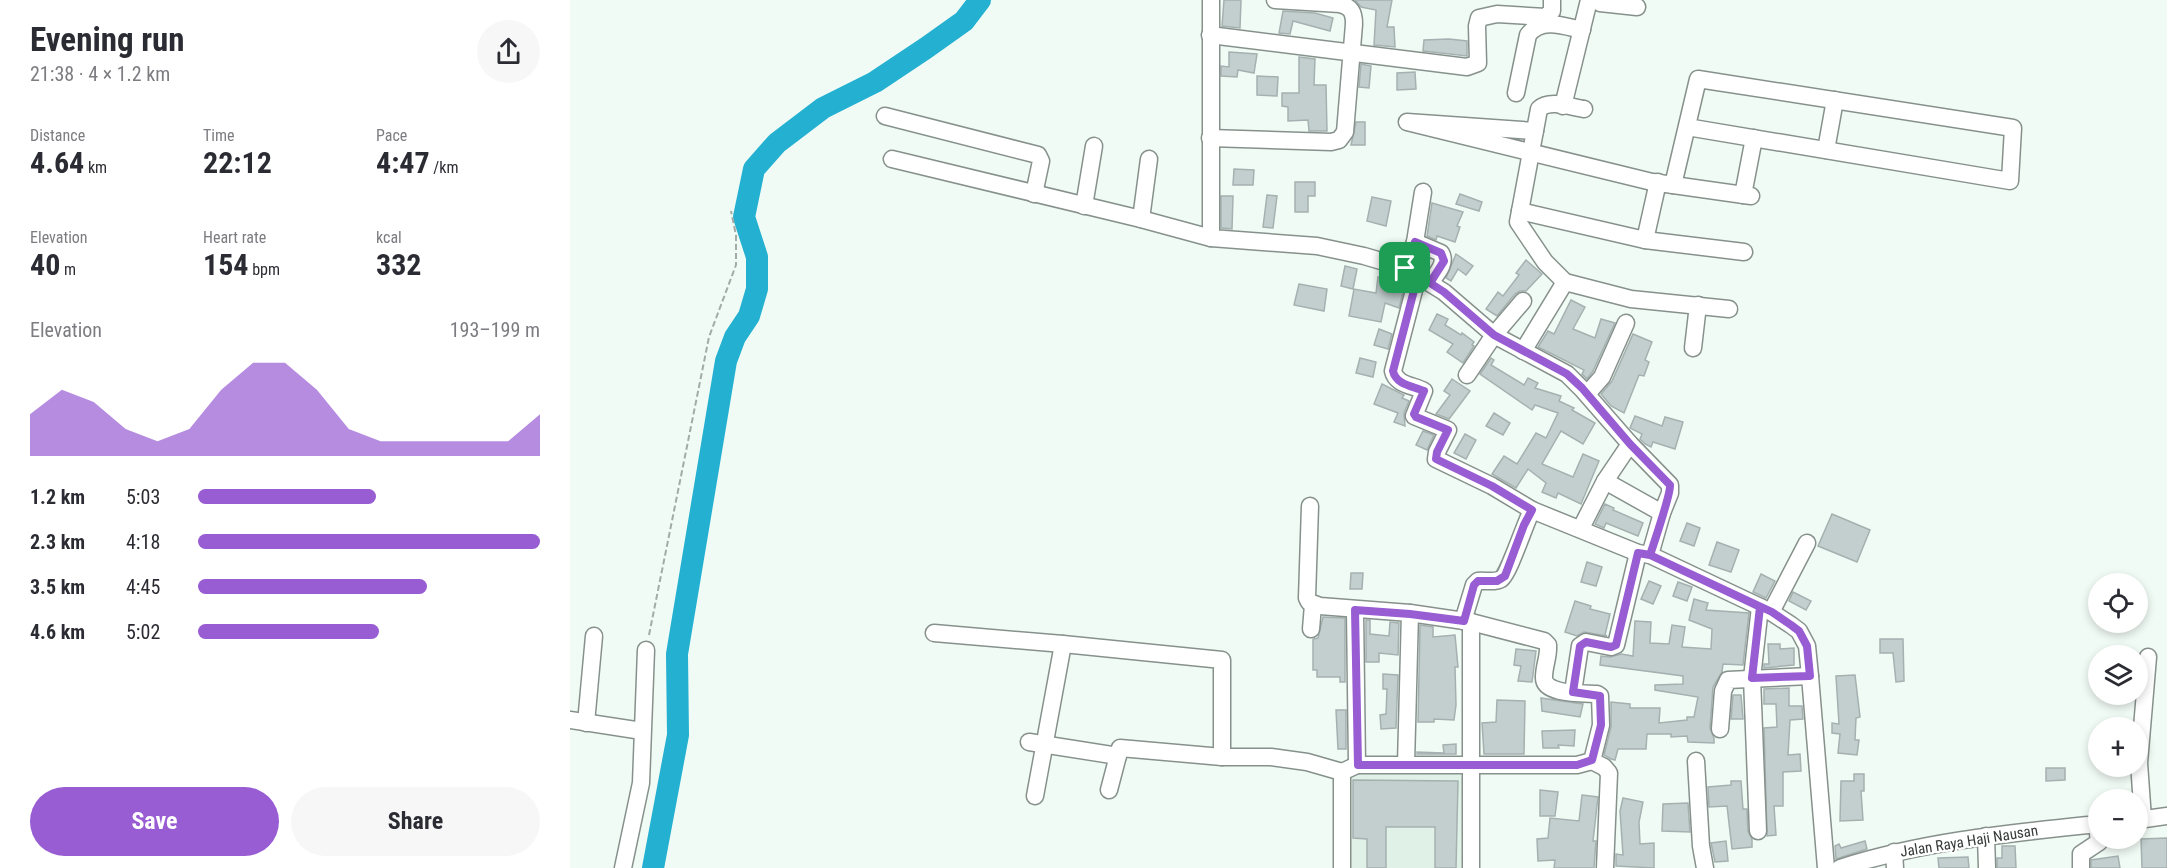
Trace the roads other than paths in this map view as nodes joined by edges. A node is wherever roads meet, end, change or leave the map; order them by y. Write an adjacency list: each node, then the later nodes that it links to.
1 (1211, 0): 7 (street)
2 (1275, 0): 8 (street)
3 (1552, 0): 8 (street)
4 (1594, 1): 5 (street); 6 (street)
5 (1637, 7)
6 (1582, 30): 9 (street); 11 (street)
7 (1210, 35): 8 (street); 16 (street)
8 (1352, 52): 16 (street)
9 (1516, 93)
10 (1835, 100): 14 (street); 19 (street); 19 (street)
11 (1563, 106): 12 (street); 15 (street)
12 (1584, 109)
13 (885, 116): 25 (street)
14 (1687, 126): 17 (street); 23 (street)
15 (1535, 130): 20 (street); 20 (street)
16 (1210, 138): 29 (street)
17 (1754, 138): 19 (street); 23 (street)
18 (1094, 146): 26 (street)
19 (1826, 150)
20 (1531, 151): 23 (street); 27 (street)
21 (892, 159): 25 (street)
22 (1149, 159): 28 (street)
23 (1665, 184): 30 (street)
24 (1423, 192): 31 (street)
25 (1034, 194): 26 (street)
26 (1084, 206): 28 (street)
27 (1520, 211): 30 (street); 34 (street)
28 (1141, 219): 29 (street)
29 (1211, 238): 33 (street)
30 (1645, 240): 32 (street)
31 (1415, 242): 33 (street); 33 (street)
32 (1744, 252)
33 (1418, 276): 39 (street); 47 (street)
34 (1565, 282): 36 (street); 41 (street)
35 (1523, 301): 39 (street)
36 (1698, 305): 37 (street); 40 (street)
37 (1729, 309)
38 (1626, 323): 43 (street)
39 (1494, 335): 41 (street); 42 (street)
40 (1693, 348)
41 (1523, 351): 43 (street)
42 (1467, 375)
43 (1587, 394): 44 (street)
44 (1630, 444): 45 (street); 48 (street)
45 (1605, 481): 48 (street); 49 (street)
46 (1310, 506): 52 (street)
47 (1532, 510): 49 (street); 56 (street)
48 (1662, 513): 51 (street)
49 (1581, 528): 51 (street)
50 (1807, 543): 53 (street)
51 (1644, 554): 53 (street); 64 (street)
52 (1313, 605): 54 (street); 57 (street)
53 (1766, 609): 62 (street); 63 (street)
54 (1355, 610): 55 (street); 76 (street)
55 (1410, 614): 56 (street); 74 (street)
56 (1467, 622): 64 (street); 75 (street)
57 (1311, 629)
58 (934, 633): 60 (street)
59 (594, 636): 66 (street)
60 (1063, 644): 69 (street); 71 (street)
61 (646, 650): 68 (street)
62 (1810, 676): 63 (street); 92 (street)
63 (1752, 678): 67 (street); 83 (street)
64 (1573, 692): 72 (street)
65 (2144, 705): 77 (street)
66 (578, 722): 68 (street)
67 (1720, 729)
68 (642, 731): 87 (street)
69 (1037, 743): 70 (street); 79 (street)
70 (1118, 756): 71 (street); 78 (street)
71 (1222, 757): 76 (street)
72 (1592, 760): 75 (street); 90 (street)
73 (1696, 761): 91 (street)
74 (1406, 764): 75 (street); 76 (street)
75 (1472, 765): 89 (street)
76 (1350, 769): 88 (street)
77 (2139, 789)
78 (1109, 790)
79 (1035, 796)
80 (2167, 816): 81 (street)
81 (2148, 818)
82 (2088, 825): 84 (street, Jalan Raya Haji Nausan)
83 (1758, 831)
84 (1986, 836): 86 (street, Jalan Raya Haji Nausan); 94 (street)
85 (2088, 849): 95 (street)
86 (1894, 860): 93 (street, Jalan Raya Haji Nausan)
87 (623, 868)
88 (1342, 868)
89 (1471, 868)
90 (1605, 868)
91 (1705, 868)
92 (1826, 868)
93 (1840, 868)
94 (1987, 868)
95 (2080, 868)

